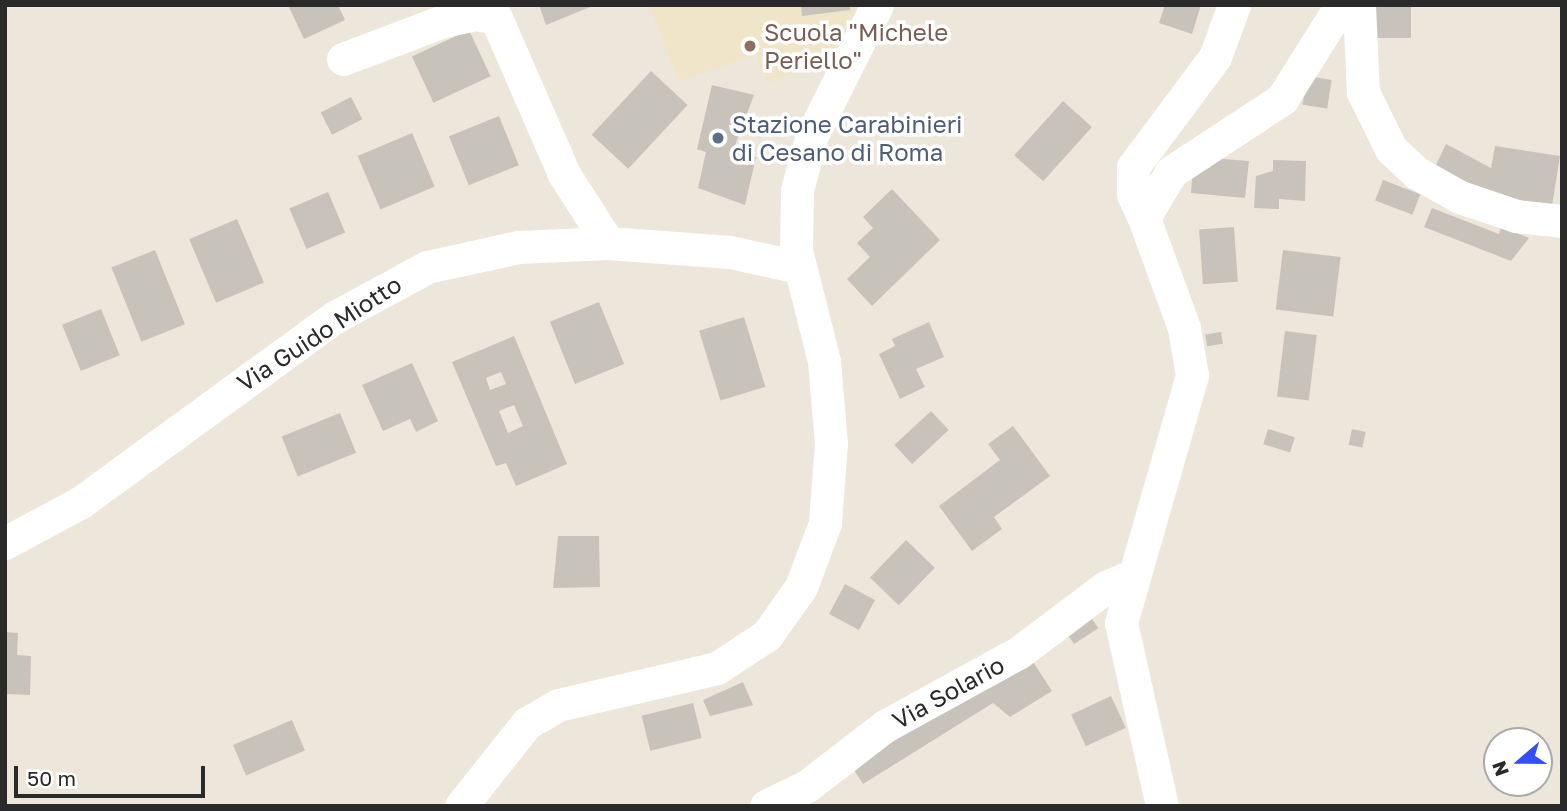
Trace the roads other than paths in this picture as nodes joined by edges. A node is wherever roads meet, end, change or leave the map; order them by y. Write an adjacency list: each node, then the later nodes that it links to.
1 (877, 5): 9 (street)
2 (1234, 5): 6 (street)
3 (1341, 5): 6 (street)
4 (1359, 5): 7 (street)
5 (343, 59): 8 (street)
6 (1144, 218): 11 (street)
7 (1562, 221)
8 (608, 243): 9 (street, Via Guido Miotto); 10 (street, Via Guido Miotto)
9 (800, 267): 12 (street)
10 (5, 543)
11 (1130, 578): 13 (street, Via Solario); 14 (street)
12 (461, 806)
13 (766, 806)
14 (1162, 806)

